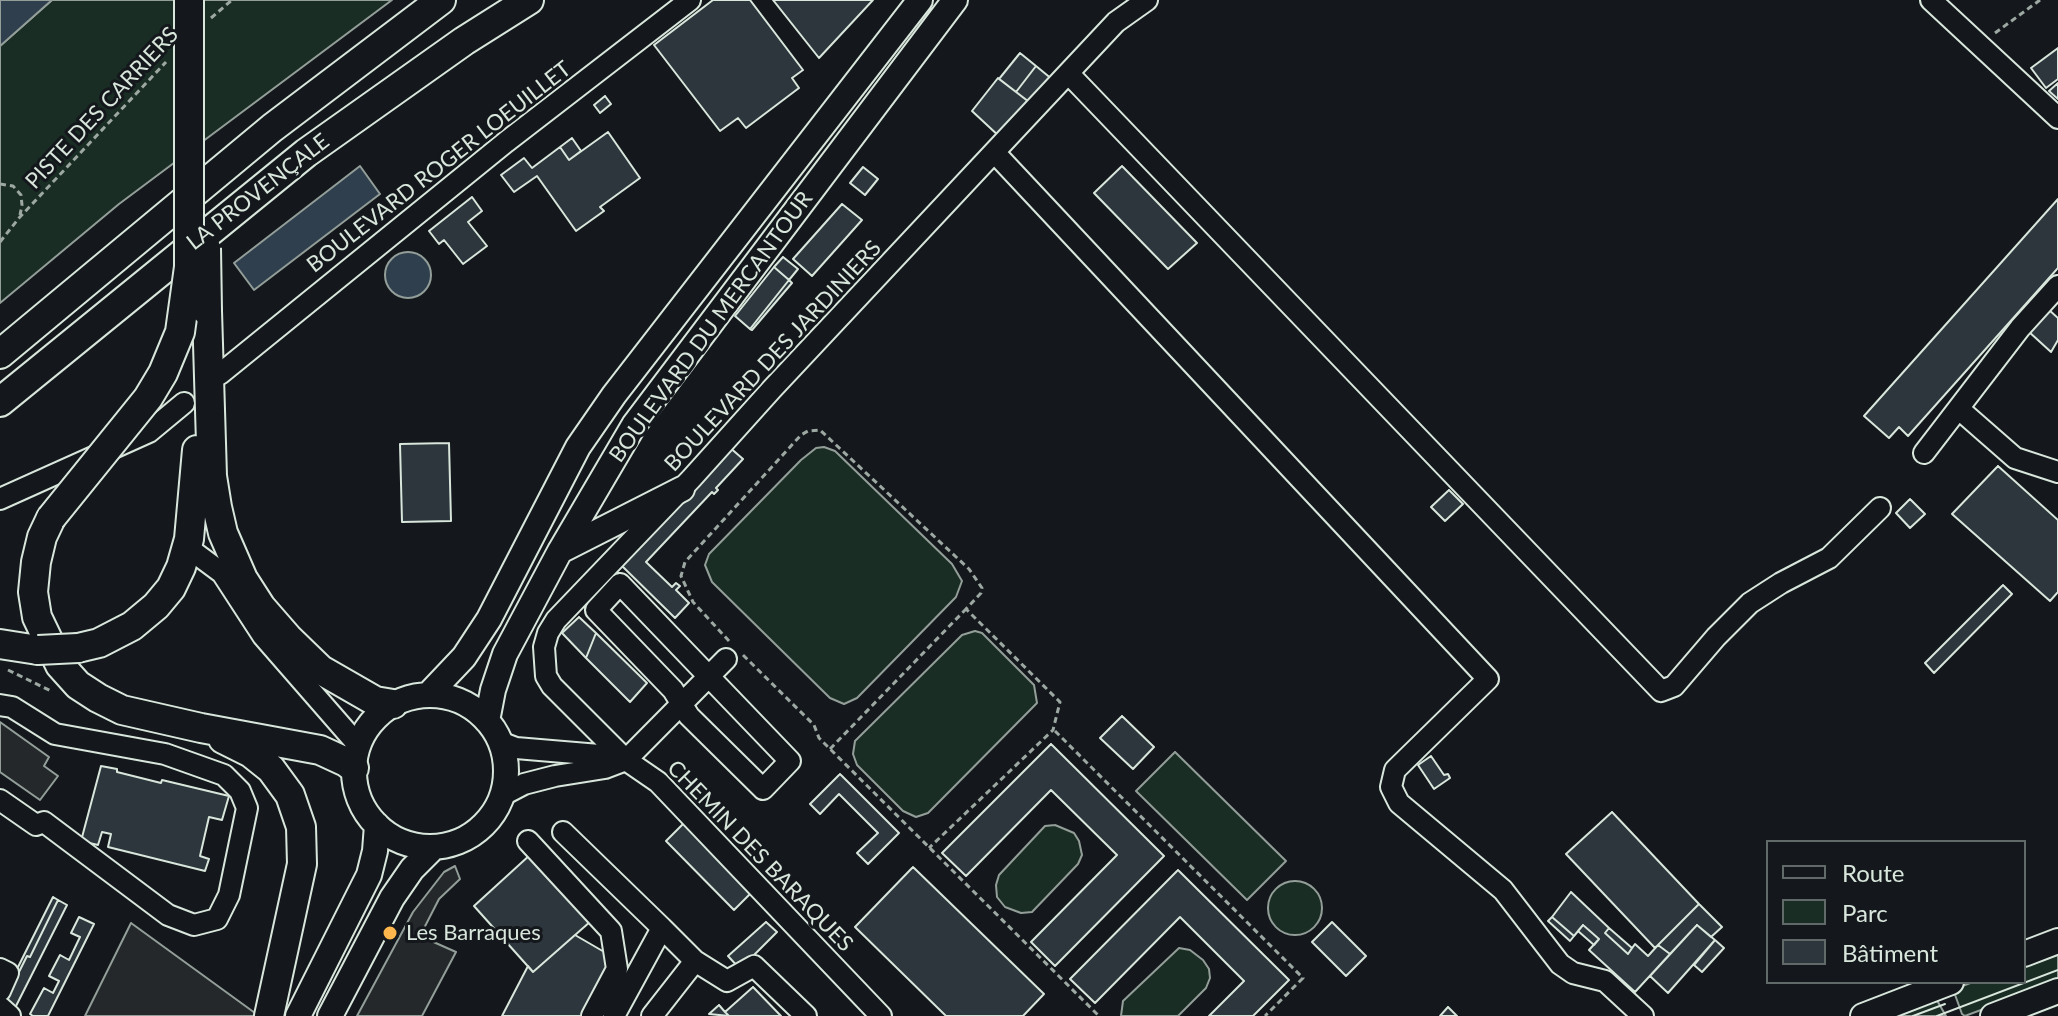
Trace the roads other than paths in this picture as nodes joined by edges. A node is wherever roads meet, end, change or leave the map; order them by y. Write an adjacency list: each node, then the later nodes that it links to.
1 (189, 0): 35 (highway, bridge)
2 (441, 0): 15 (highway, LA PROVENÇALE)
3 (529, 0): 17 (highway, LA PROVENÇALE)
4 (690, 0): 16 (street, BOULEVARD ROGER LOEUILLET)
5 (920, 0): 30 (main road, BOULEVARD DU MERCANTOUR)
6 (955, 0): 26 (main road, BOULEVARD DU MERCANTOUR)
7 (1147, 0): 10 (street, BOULEVARD DES JARDINIERS)
8 (1931, 0): 11 (street)
9 (207, 10): 14 (highway, bridge)
10 (1069, 74): 12 (street, BOULEVARD DES JARDINIERS); 24 (street)
11 (2058, 118)
12 (995, 153): 22 (street, BOULEVARD DES JARDINIERS); 63 (street)
13 (2058, 286): 19 (street)
14 (207, 311): 25 (highway); 31 (highway)
15 (0, 354)
16 (220, 374)
17 (0, 402)
18 (184, 403): 23 (street)
19 (1959, 409): 20 (street); 21 (street)
20 (1924, 453)
21 (2058, 472)
22 (682, 489): 26 (main road); 38 (street, BOULEVARD DES JARDINIERS)
23 (0, 499)
24 (1880, 508)
25 (187, 547): 27 (highway, bridge); 37 (street)
26 (560, 551): 34 (main road, BOULEVARD DU MERCANTOUR)
27 (0, 644)
28 (726, 659): 29 (street)
29 (708, 677): 33 (street); 33 (street); 33 (street)
30 (428, 695): 31 (main road); 34 (main road)
31 (393, 704): 37 (main road)
32 (0, 705): 40 (street)
33 (680, 706): 38 (street)
34 (487, 721): 36 (main road)
35 (201, 728): 37 (highway); 55 (highway)
36 (500, 742): 38 (street); 39 (main road)
37 (356, 757): 41 (main road)
38 (626, 760): 39 (street); 62 (street, CHEMIN DES BARAQUES)
39 (501, 796): 44 (main road)
40 (0, 800)
41 (377, 825): 44 (main road); 56 (main road)
42 (563, 832): 45 (street)
43 (528, 841): 58 (street)
44 (434, 847): 57 (main road)
45 (662, 928): 48 (street); 59 (street)
46 (2058, 941): 47 (main road)
47 (2026, 953)
48 (695, 961): 60 (street); 61 (street)
49 (0, 969): 51 (street)
50 (1946, 984): 64 (main road)
51 (0, 991)
52 (2058, 991): 65 (main road)
53 (0, 1007): 54 (street)
54 (10, 1016)
55 (269, 1016)
56 (298, 1016)
57 (330, 1016)
58 (592, 1016)
59 (614, 1016)
60 (652, 1016)
61 (806, 1016)
62 (881, 1016)
63 (1643, 1016)
64 (1863, 1016)
65 (1993, 1016)

